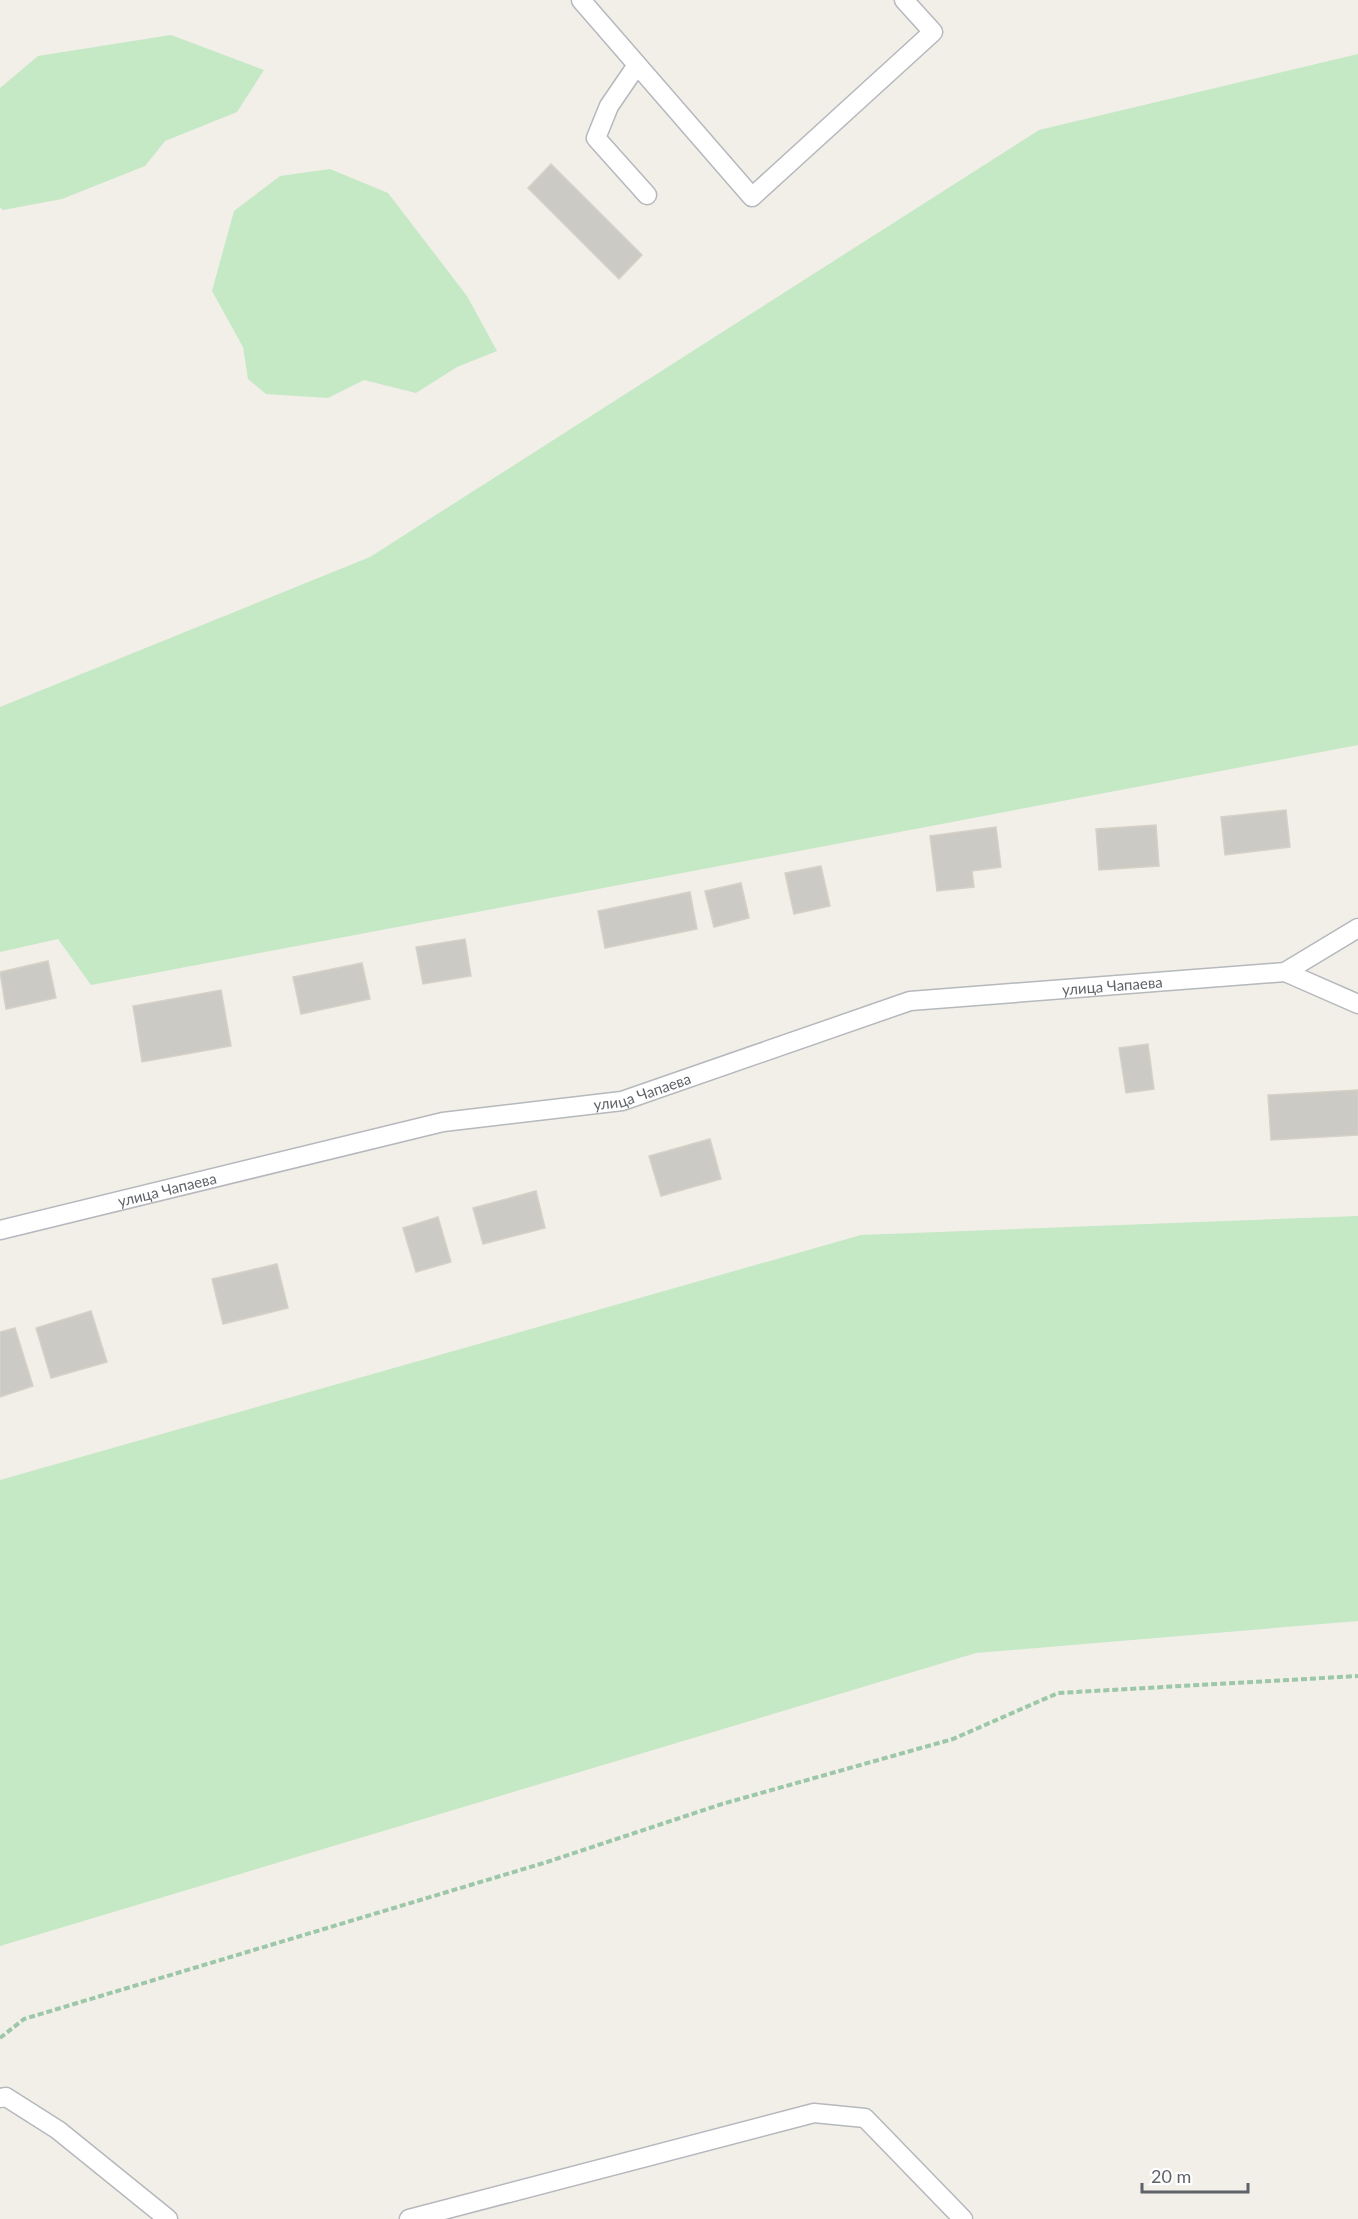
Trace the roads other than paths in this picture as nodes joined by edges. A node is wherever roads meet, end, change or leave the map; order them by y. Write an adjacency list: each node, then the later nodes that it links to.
1 (581, 0): 3 (lane)
2 (904, 0): 3 (lane)
3 (637, 65): 4 (lane)
4 (647, 195)
5 (1358, 928): 6 (lane, улица Чапаева)
6 (1285, 972): 7 (lane, улица Чапаева); 8 (lane, улица Чапаева)
7 (1358, 1004)
8 (0, 1230)
9 (0, 2098): 10 (lane)
10 (168, 2219)
11 (409, 2219): 12 (lane)
12 (963, 2219)

